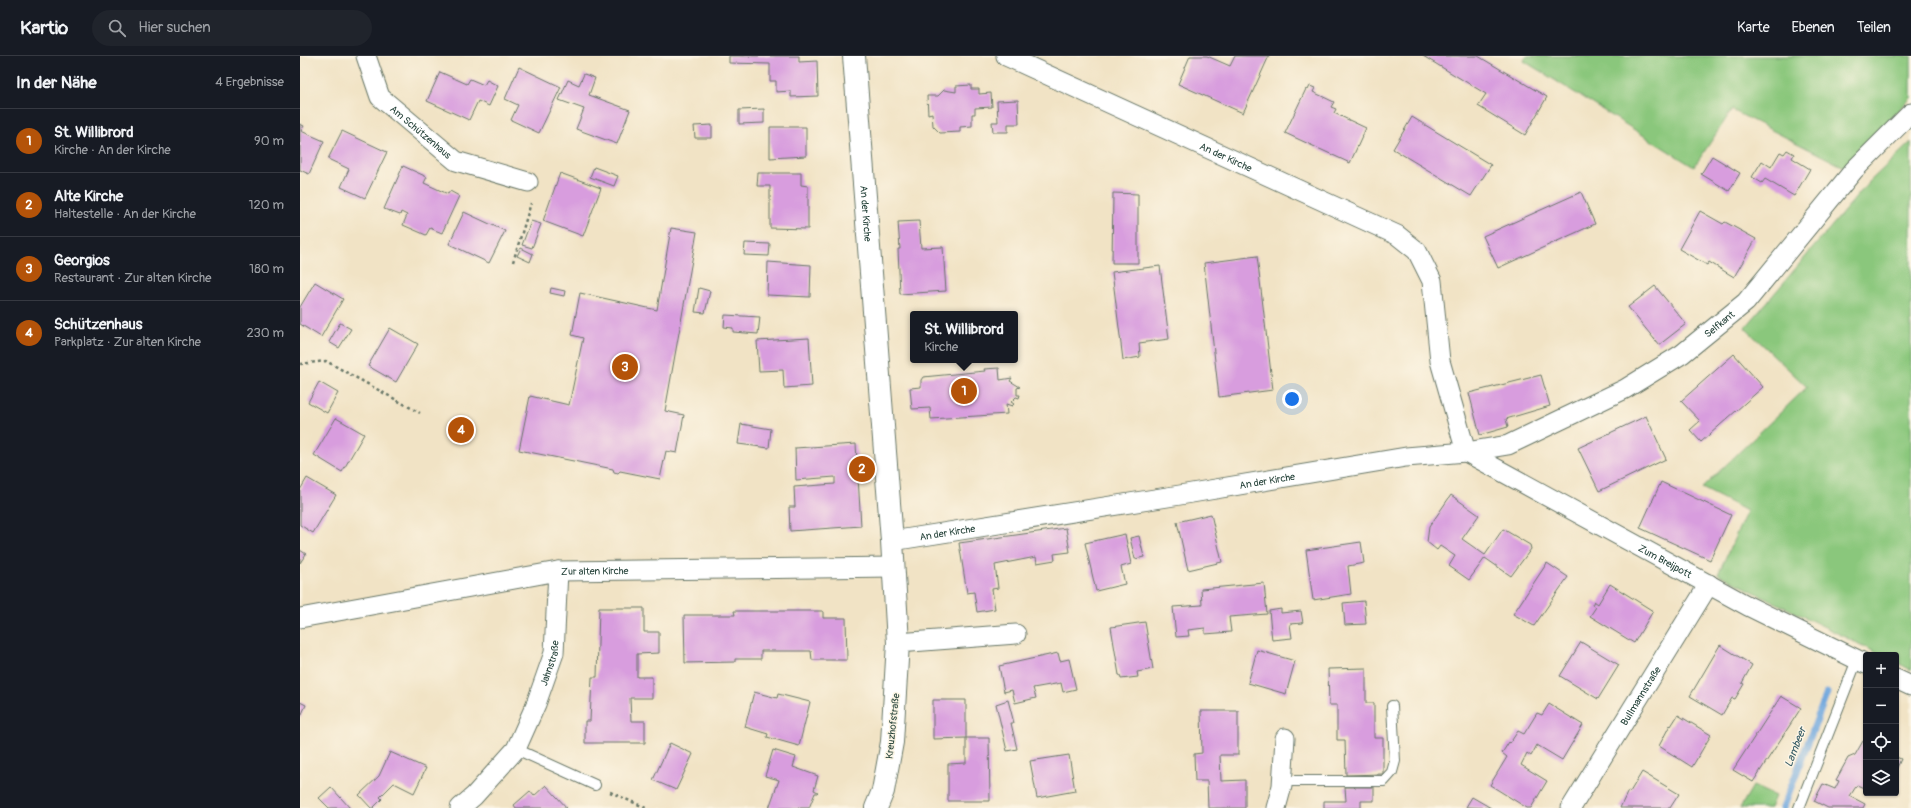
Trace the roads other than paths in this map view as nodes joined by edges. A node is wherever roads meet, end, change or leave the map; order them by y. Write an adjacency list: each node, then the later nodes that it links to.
1 (366, 56): 5 (street, Am Schützenhaus)
2 (854, 56): 7 (street, An der Kirche)
3 (1006, 56): 6 (street, An der Kirche)
4 (1911, 113): 6 (street, Selfkant)
5 (528, 182)
6 (1466, 452): 7 (street, An der Kirche); 10 (street, Zum Breijpott)
7 (892, 541): 8 (street, Kreuzhofstraße)
8 (894, 567): 9 (street, Zur alten Kirche); 13 (street, Kreuzhofstraße)
9 (558, 571): 11 (street, Zur alten Kirche); 19 (street, Jahnstraße)
10 (1709, 584): 14 (street, Zum Breijpott); 25 (street, Bullmannstraße)
11 (300, 618)
12 (1016, 634): 13 (street)
13 (898, 643): 23 (street, Kreuzhofstraße)
14 (1862, 662): 26 (lane)
15 (1899, 680): 16 (street)
16 (1911, 686)
17 (1392, 706): 20 (lane)
18 (1285, 738): 20 (street)
19 (516, 749): 21 (lane); 22 (street, Jahnstraße)
20 (1282, 781): 24 (street)
21 (595, 784)
22 (460, 808)
23 (876, 808)
24 (1276, 808)
25 (1571, 808)
26 (1799, 808)

